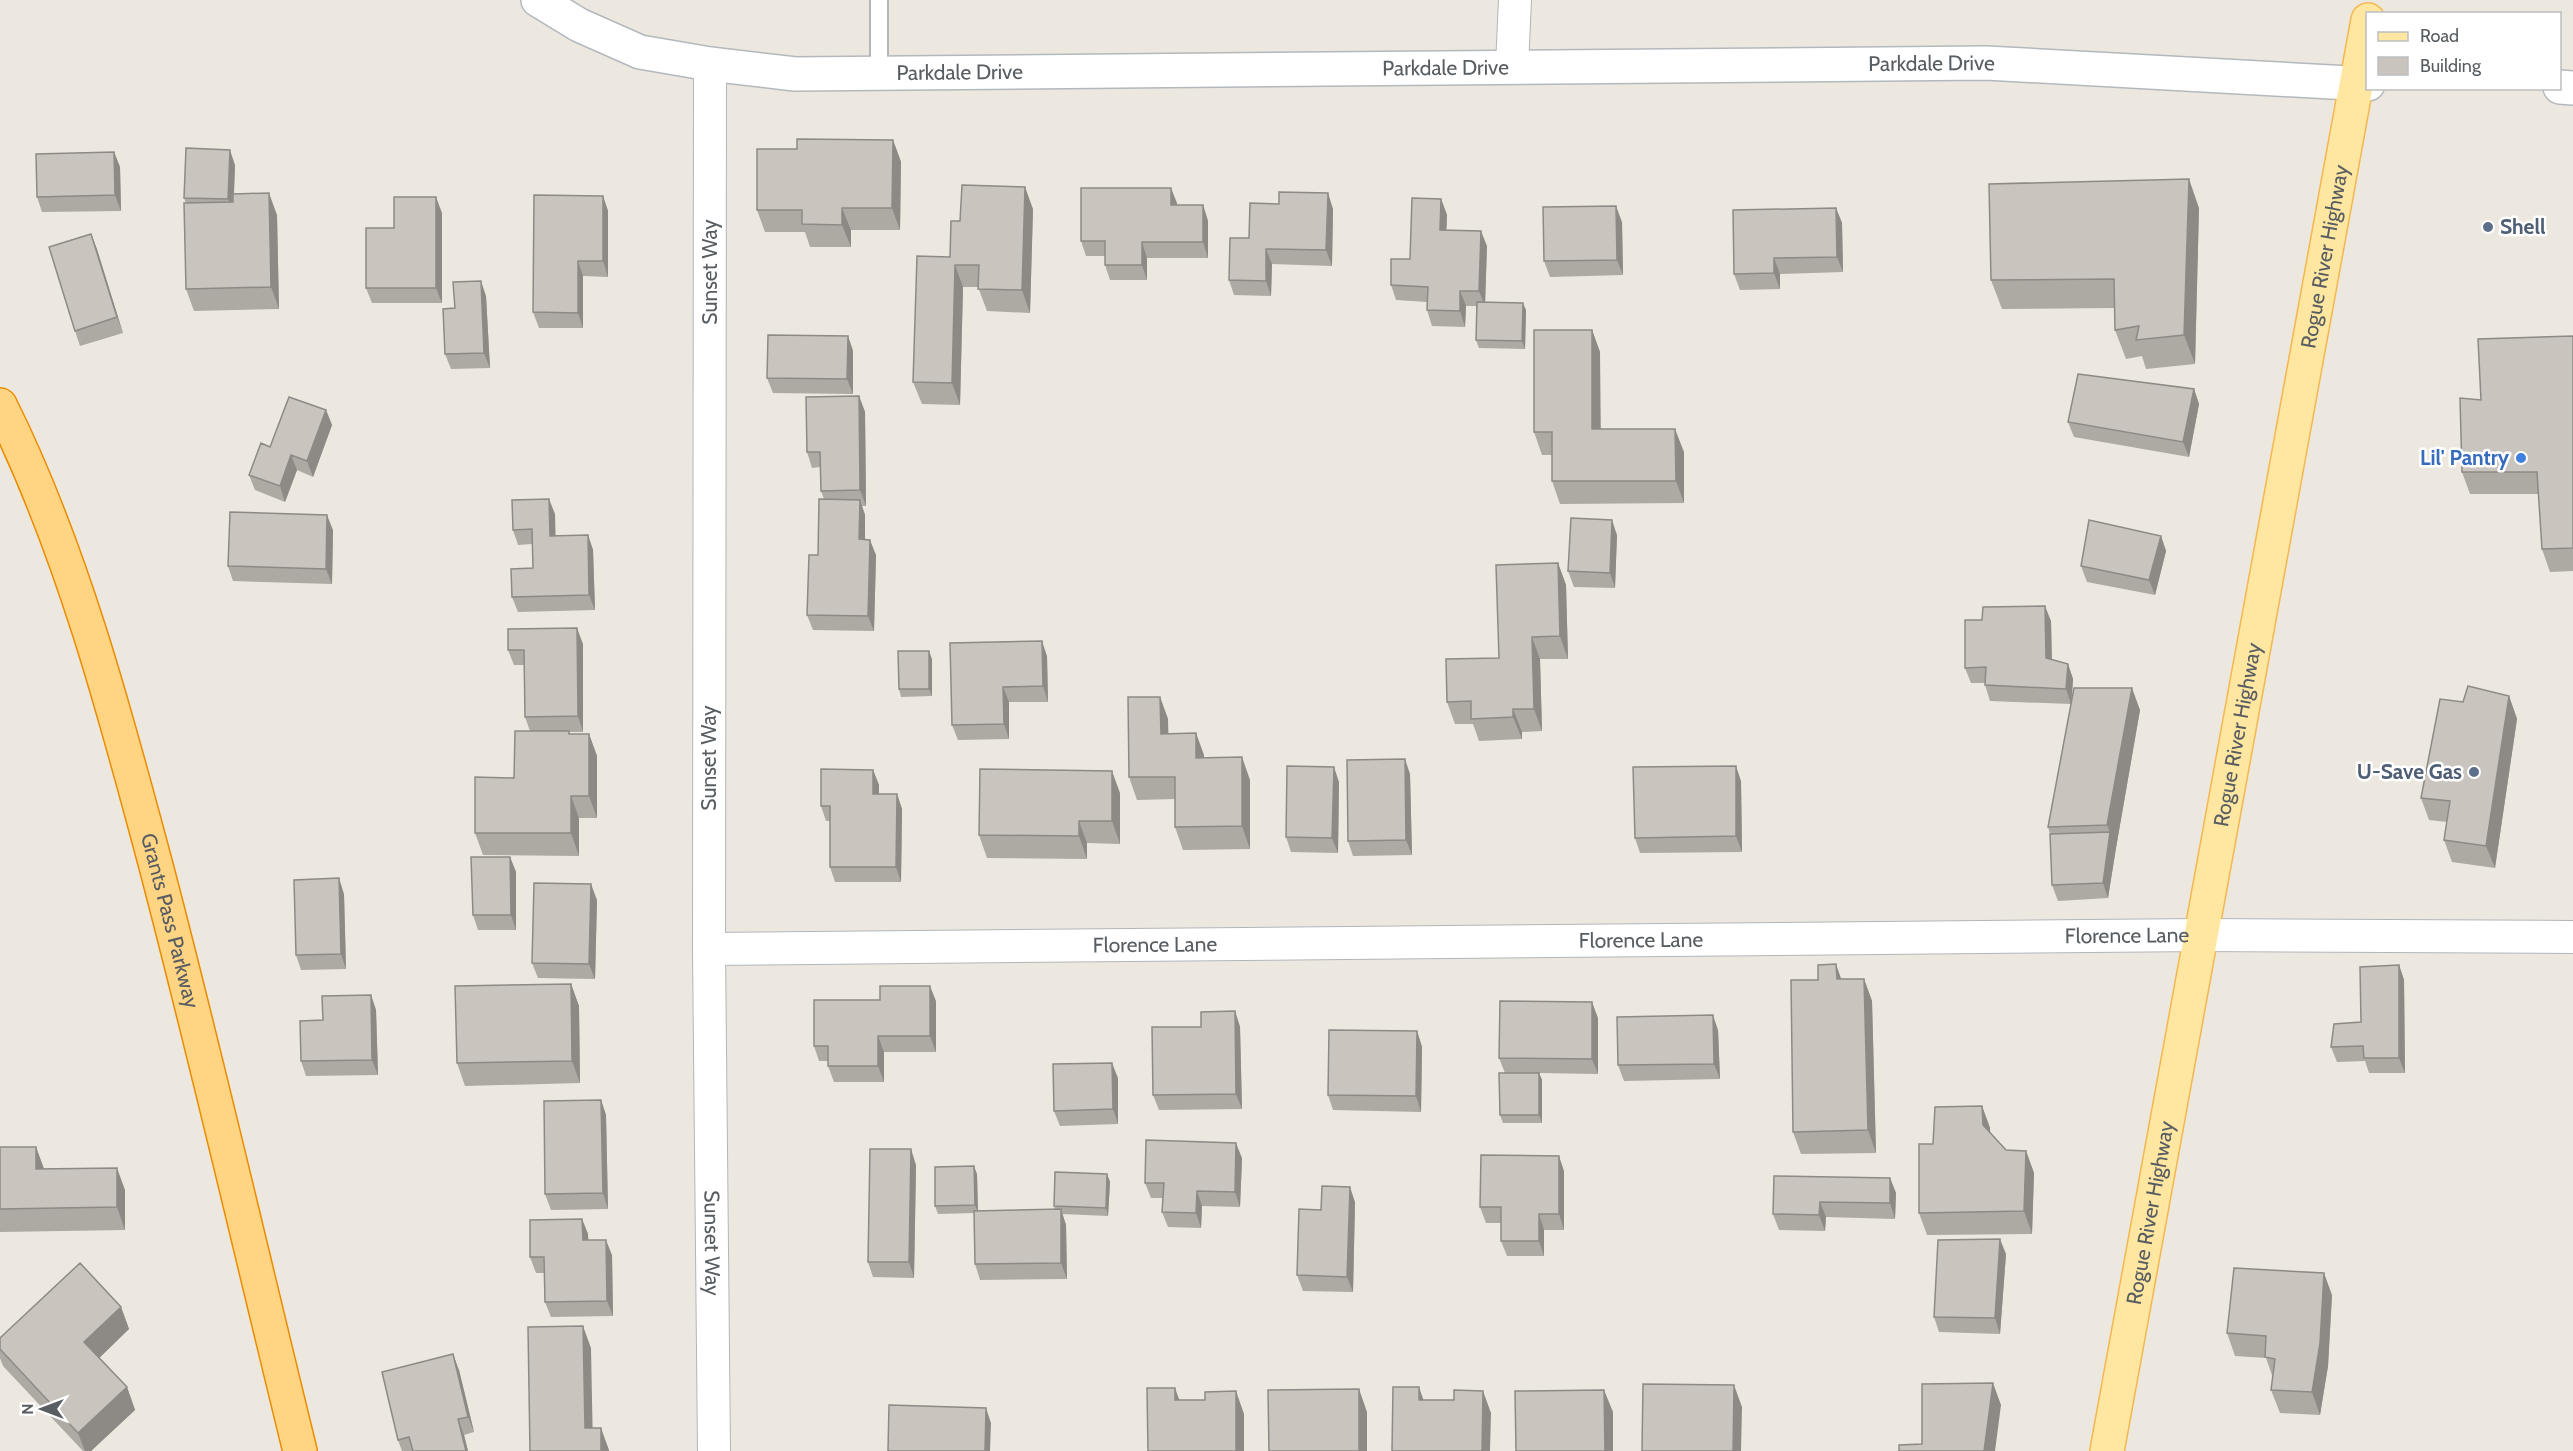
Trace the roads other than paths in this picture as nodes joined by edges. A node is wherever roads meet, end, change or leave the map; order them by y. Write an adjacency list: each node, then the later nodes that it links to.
1 (538, 0): 5 (main road, Parkdale Drive)
2 (879, 0): 7 (lane)
3 (1515, 0): 6 (street)
4 (2366, 33): 8 (main road, Rogue River Highway)
5 (710, 64): 7 (main road, Parkdale Drive); 12 (street, Sunset Way)
6 (1512, 66): 7 (main road, Parkdale Drive); 8 (main road, Parkdale Drive)
7 (879, 73)
8 (2362, 84): 10 (main road, Rogue River Highway)
9 (0, 405): 13 (highway, Grants Pass Parkway)
10 (2203, 935): 11 (street, Florence Lane); 12 (street, Florence Lane); 15 (main road, Rogue River Highway)
11 (2573, 937)
12 (709, 949): 14 (street, Sunset Way)
13 (300, 1451)
14 (714, 1451)
15 (2108, 1451)

